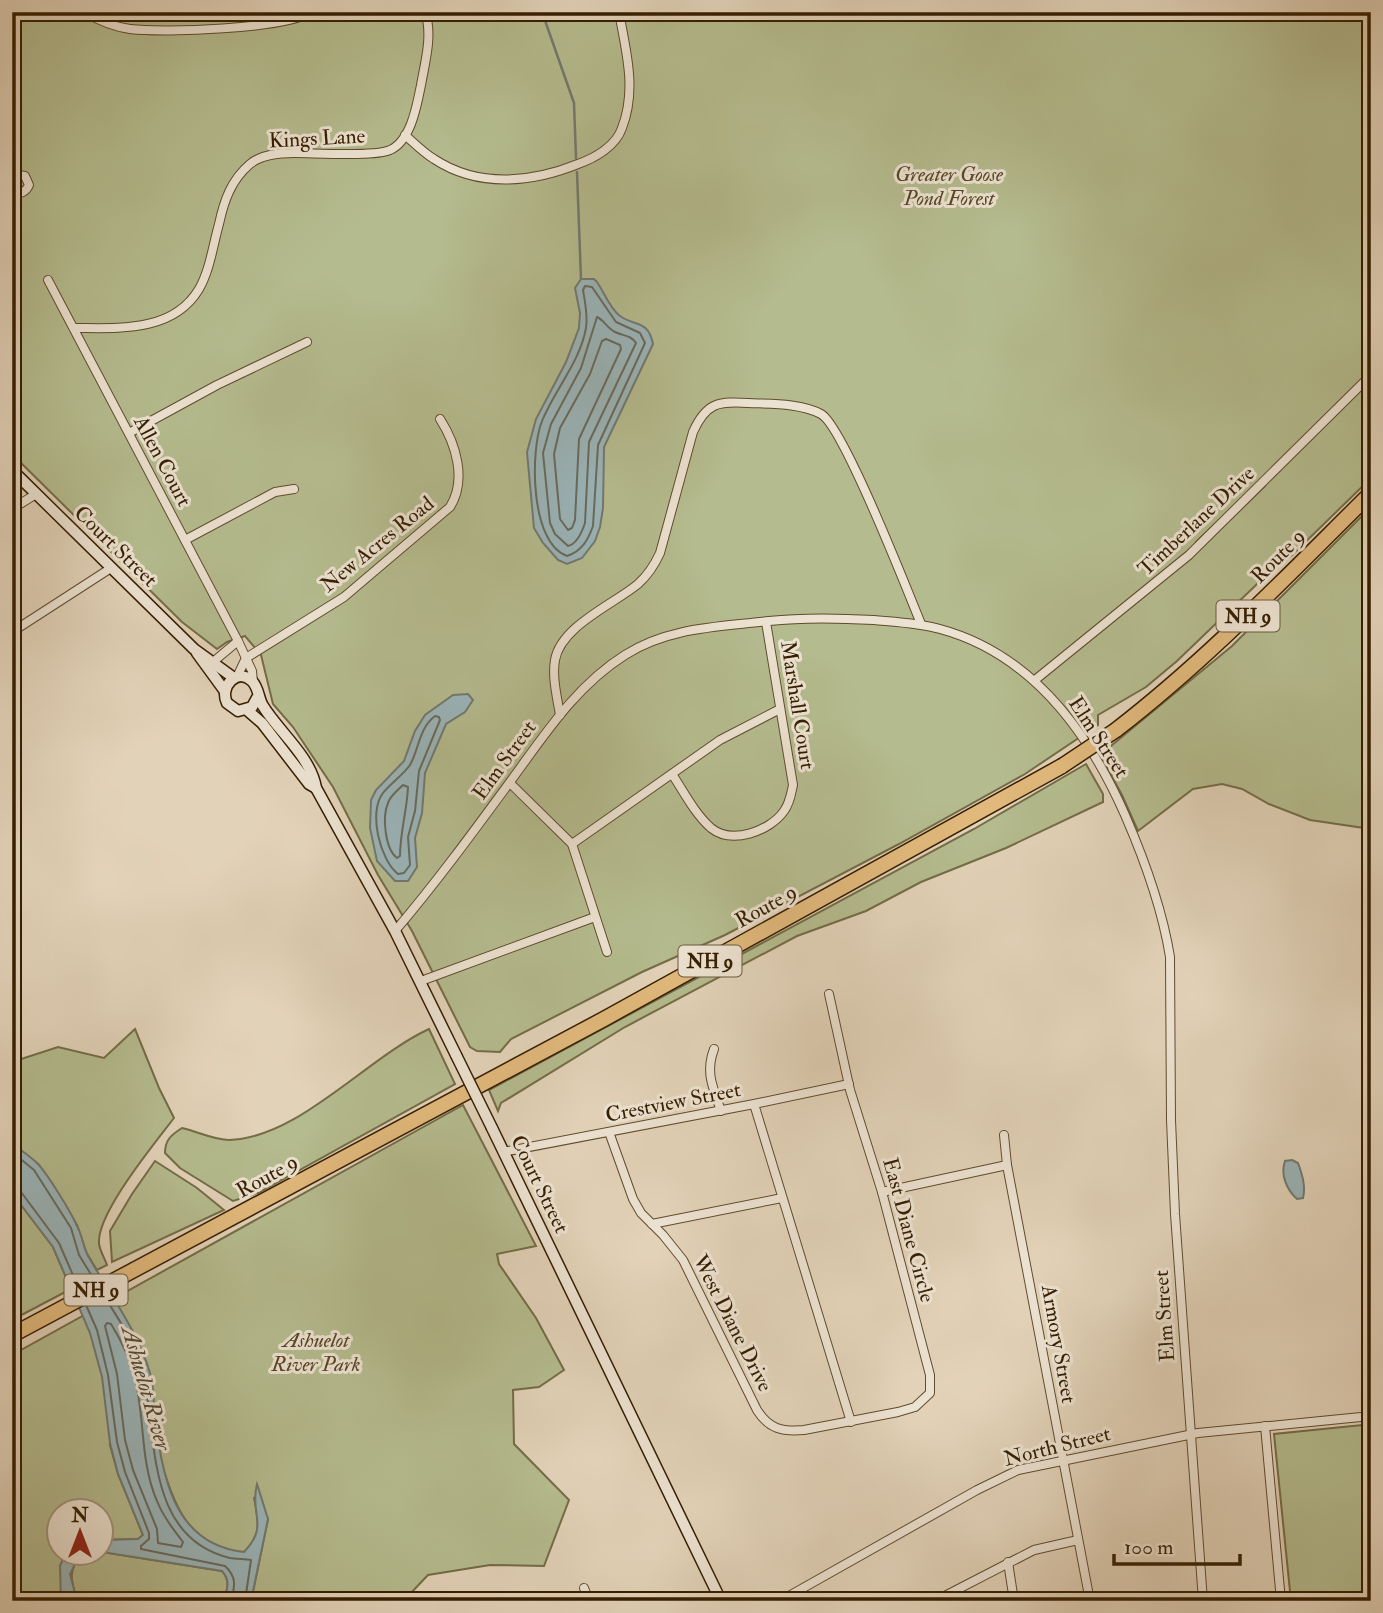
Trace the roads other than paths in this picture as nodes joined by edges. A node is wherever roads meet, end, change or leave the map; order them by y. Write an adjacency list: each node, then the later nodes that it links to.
1 (84, 12): 2 (street)
2 (311, 12)
3 (425, 12): 5 (street)
4 (619, 12): 5 (street)
5 (405, 135): 9 (street, Kings Lane)
6 (12, 174): 7 (street)
7 (12, 192)
8 (48, 280): 9 (street, Allen Court)
9 (74, 328): 13 (street, Allen Court)
10 (307, 342): 13 (street)
11 (1371, 375): 29 (street, Timberlane Drive)
12 (440, 419): 26 (street, New Acres Road)
13 (129, 433): 19 (street, Allen Court)
14 (12, 470): 17 (main road, Court Street)
15 (294, 489): 19 (street)
16 (1371, 493): 56 (highway, Route 9 / NH 9, bridge)
17 (36, 494): 18 (street); 20 (main road, Court Street)
18 (12, 509)
19 (185, 540): 24 (street, Allen Court)
20 (111, 568): 23 (street); 25 (main road, Court Street)
21 (766, 622): 22 (street, Elm Street); 33 (street, Marshall Court); 35 (street, Elm Street)
22 (921, 624): 29 (street, Elm Street); 35 (street)
23 (12, 632)
24 (239, 641): 26 (street, Allen Court); 27 (street)
25 (194, 649): 27 (main road, Court Street); 31 (main road, Court Street)
26 (246, 659): 28 (street); 30 (street, Allen Court)
27 (213, 662): 28 (main road, Court Street)
28 (235, 678): 30 (main road, Court Street); 31 (main road)
29 (1035, 680): 62 (street, Elm Street)
30 (253, 682): 32 (main road, Court Street)
31 (224, 690): 34 (main road, Court Street)
32 (257, 698): 34 (main road); 38 (main road, Court Street)
33 (780, 709): 36 (street); 36 (street, Marshall Court)
34 (247, 710): 38 (main road, Court Street)
35 (560, 715): 37 (street, Elm Street)
36 (673, 774): 39 (street)
37 (510, 782): 39 (street); 41 (street, Elm Street)
38 (316, 788): 41 (main road, Court Street)
39 (572, 844): 40 (street)
40 (595, 917): 42 (street); 43 (street)
41 (395, 931): 43 (main road, Court Street)
42 (607, 953)
43 (421, 981): 51 (main road, Court Street, bridge)
44 (829, 994): 46 (street, East Diane Circle)
45 (714, 1049): 48 (street)
46 (849, 1084): 47 (street, Crestview Street); 53 (street, East Diane Circle)
47 (754, 1104): 48 (street, Crestview Street); 54 (street)
48 (721, 1111): 49 (street, Crestview Street)
49 (609, 1132): 51 (street, Crestview Street); 55 (street, West Diane Drive)
50 (1004, 1135): 52 (street, Armory Street)
51 (503, 1152): 68 (main road, Court Street)
52 (1007, 1165): 53 (street); 63 (street, Armory Street)
53 (882, 1192): 60 (street, East Diane Circle)
54 (782, 1198): 55 (street); 60 (street)
55 (652, 1224): 60 (street, West Diane Drive)
56 (48, 1317): 57 (highway, Route 9 / NH 9); 58 (highway, NH 9)
57 (12, 1335)
58 (12, 1342)
59 (1371, 1416): 61 (street, North Street)
60 (851, 1422)
61 (1265, 1426): 62 (street, North Street); 74 (street)
62 (1190, 1435): 63 (street, North Street); 73 (street, Elm Street)
63 (1062, 1460): 64 (street, Armory Street); 69 (street, North Street)
64 (1078, 1540): 65 (street); 72 (street, Armory Street)
65 (1007, 1562): 70 (street); 71 (street)
66 (584, 1588): 67 (street)
67 (589, 1601)
68 (721, 1601)
69 (780, 1601)
70 (936, 1601)
71 (1014, 1601)
72 (1090, 1601)
73 (1203, 1601)
74 (1281, 1601)

